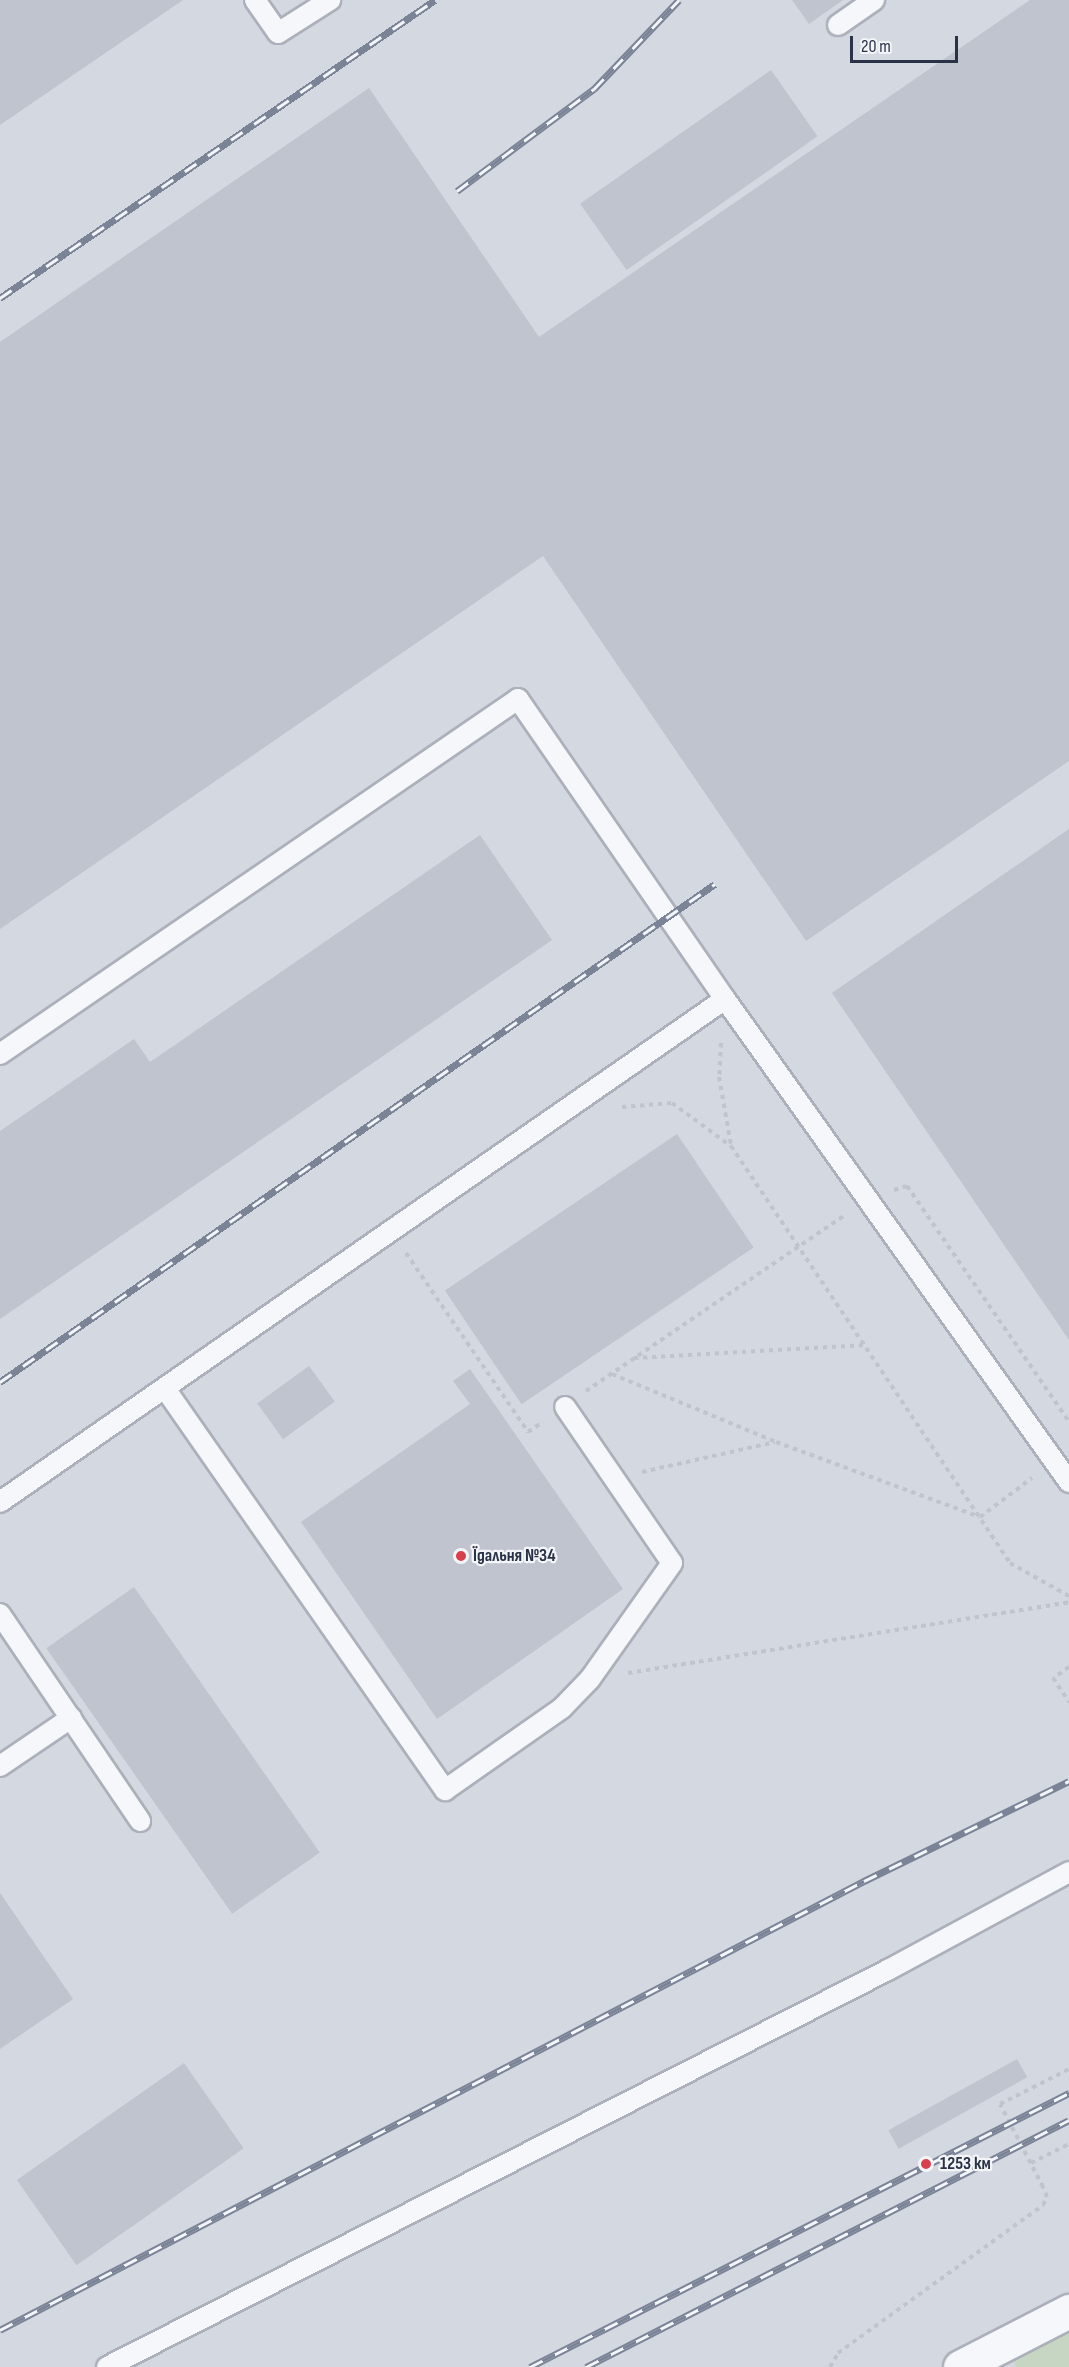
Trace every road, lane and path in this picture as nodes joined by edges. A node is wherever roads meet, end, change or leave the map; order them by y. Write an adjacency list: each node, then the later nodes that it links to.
1 (255, 0): 2 (lane)
2 (330, 0)
3 (874, 0): 4 (lane)
4 (838, 25)
5 (725, 999): 6 (lane); 8 (path); 10 (lane); 16 (lane)
6 (0, 1054)
7 (613, 1108): 8 (path)
8 (731, 1146): 11 (path)
9 (907, 1186): 18 (path)
10 (868, 1199): 11 (path); 20 (lane)
11 (799, 1247): 13 (path); 14 (path)
12 (405, 1251): 17 (path)
13 (864, 1345): 14 (path); 24 (path)
14 (634, 1358): 15 (path)
15 (611, 1373): 17 (path); 19 (path)
16 (166, 1390): 23 (lane); 29 (lane)
17 (565, 1407): 21 (lane)
18 (1069, 1422)
19 (776, 1442): 21 (path); 24 (path)
20 (1054, 1461): 22 (lane); 24 (path)
21 (614, 1479): 29 (lane)
22 (1069, 1482)
23 (0, 1502)
24 (980, 1517): 25 (path)
25 (1069, 1596)
26 (1069, 1602): 29 (path)
27 (0, 1614): 31 (lane)
28 (1069, 1667): 30 (path)
29 (590, 1679)
30 (1069, 1702)
31 (71, 1718): 32 (lane); 33 (lane)
32 (0, 1766)
33 (140, 1821)
34 (1069, 1872): 39 (lane)
35 (1069, 2069): 37 (path)
36 (1069, 2144): 37 (path)
37 (1030, 2163): 40 (path)
38 (1069, 2311): 41 (street)
39 (107, 2367)
40 (830, 2367)
41 (960, 2367)

